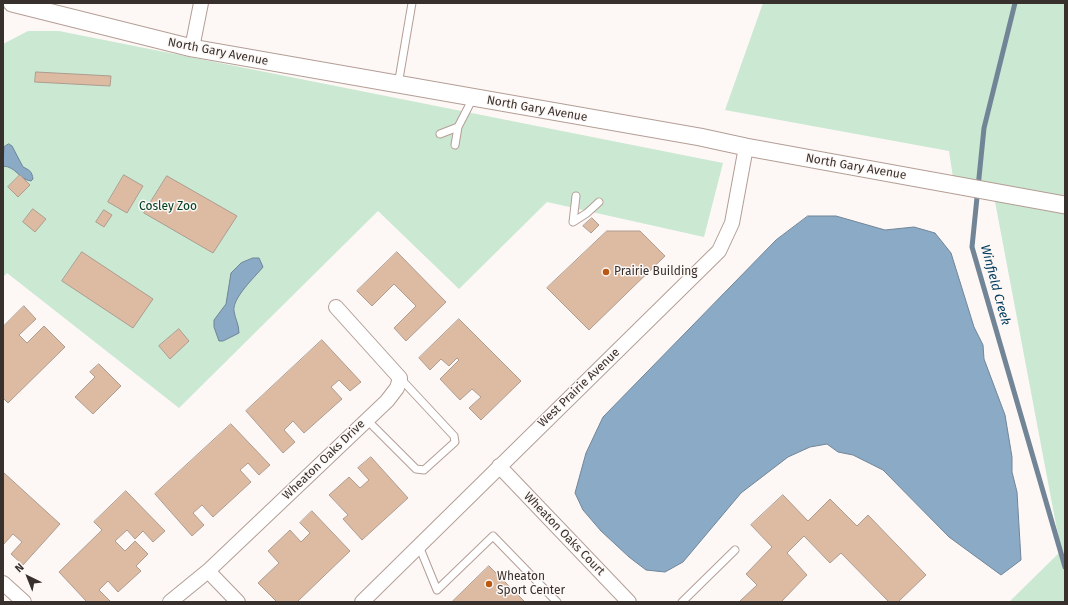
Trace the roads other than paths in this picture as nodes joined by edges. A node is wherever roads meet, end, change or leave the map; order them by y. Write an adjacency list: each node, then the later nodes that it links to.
1 (7, 3): 5 (street)
2 (12, 3): 6 (street, North Gary Avenue)
3 (201, 3): 6 (street)
4 (412, 3): 7 (lane)
5 (3, 10)
6 (192, 48): 7 (street, North Gary Avenue)
7 (398, 85): 8 (street, North Gary Avenue)
8 (473, 98): 9 (lane); 12 (street, North Gary Avenue)
9 (458, 127): 10 (lane); 11 (lane)
10 (440, 134)
11 (455, 145)
12 (746, 147): 15 (street, North Gary Avenue); 19 (street, West Prairie Avenue)
13 (576, 196): 14 (lane)
14 (599, 202)
15 (1065, 205)
16 (336, 307): 17 (street)
17 (400, 378): 18 (street, Wheaton Oaks Drive); 18 (lane)
18 (367, 420): 22 (street, Wheaton Oaks Drive)
19 (499, 466): 20 (street, West Prairie Avenue); 29 (street, Wheaton Oaks Court)
20 (419, 546): 27 (street, West Prairie Avenue); 28 (lane)
21 (735, 550): 30 (lane)
22 (208, 571): 25 (street, Wheaton Oaks Drive); 26 (street)
23 (3, 584): 24 (street)
24 (24, 602)
25 (170, 602)
26 (238, 602)
27 (362, 602)
28 (557, 602)
29 (629, 602)
30 (682, 602)

